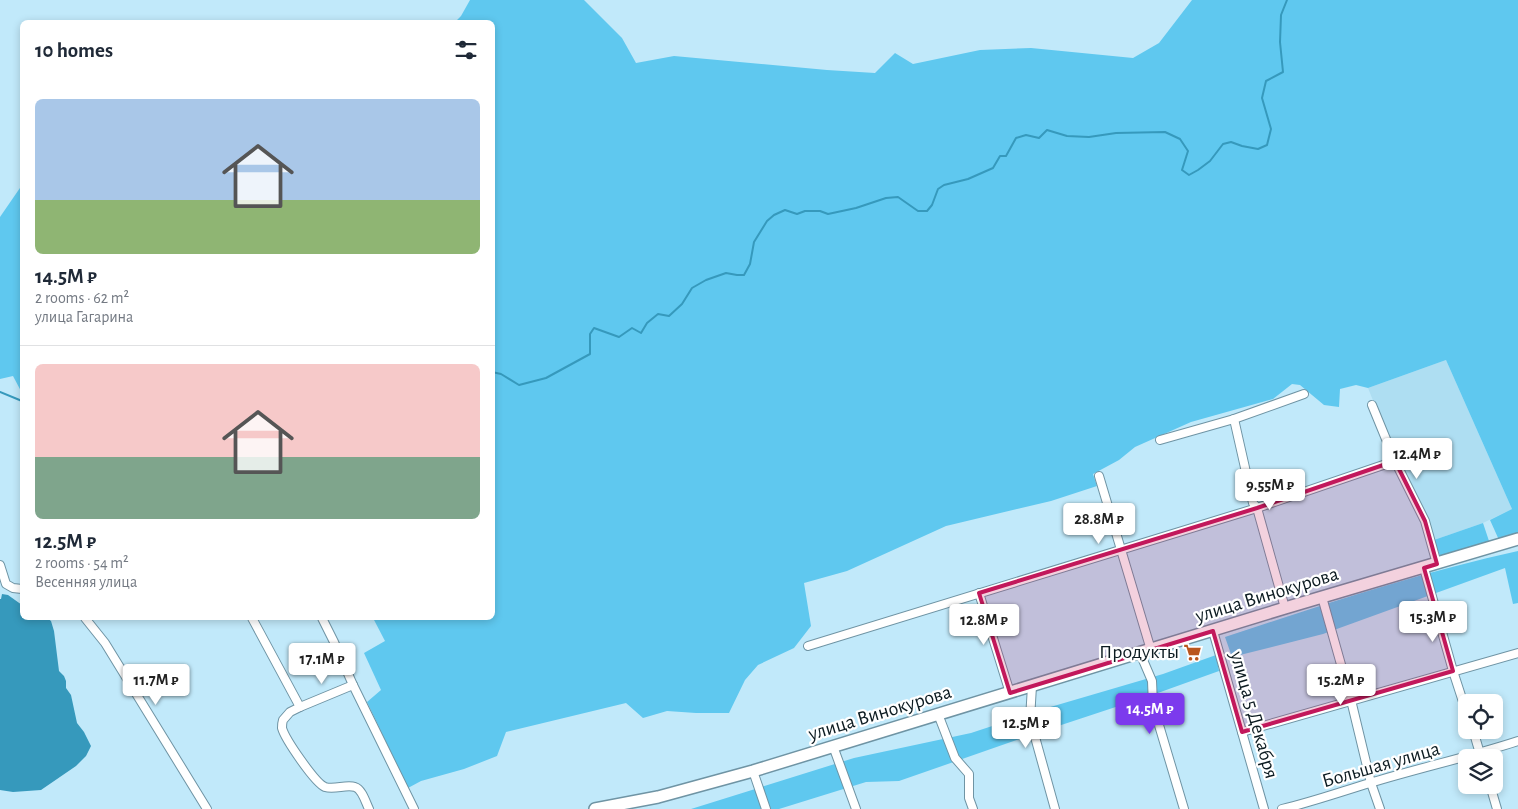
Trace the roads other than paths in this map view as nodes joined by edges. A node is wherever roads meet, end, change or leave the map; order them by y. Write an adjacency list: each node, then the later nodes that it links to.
1 (1304, 394): 3 (street)
2 (1372, 405): 5 (street)
3 (1234, 419): 4 (street); 7 (street)
4 (1160, 440)
5 (1395, 461): 7 (street); 10 (street)
6 (1099, 476): 9 (street)
7 (1257, 508): 9 (street); 16 (street)
8 (1518, 539): 10 (main road, улица Винокурова)
9 (1122, 550): 14 (street); 22 (street)
10 (1437, 564): 12 (main road, улица Винокурова)
11 (0, 565): 13 (street)
12 (1424, 568): 15 (main road, улица Винокурова); 24 (street)
13 (20, 589)
14 (979, 593): 21 (street); 27 (street)
15 (1322, 598): 16 (main road, улица Винокурова); 29 (street)
16 (1285, 608): 20 (main road, улица Винокурова)
17 (87, 620): 40 (street)
18 (253, 620): 30 (street)
19 (323, 620): 25 (street)
20 (1213, 631): 22 (main road, улица Винокурова); 32 (street, улица 5 Декабря)
21 (808, 646)
22 (1145, 652): 26 (main road, улица Винокурова); 48 (street)
23 (1518, 652): 24 (street)
24 (1453, 671): 28 (street); 29 (street)
25 (352, 685): 30 (street); 42 (street)
26 (1032, 686): 27 (main road, улица Винокурова); 47 (street)
27 (1010, 693): 31 (main road, улица Винокурова)
28 (1460, 694)
29 (1351, 700): 32 (street); 38 (street)
30 (300, 707): 41 (street)
31 (938, 714): 34 (main road, улица Винокурова); 46 (street)
32 (1242, 732): 49 (street, улица 5 Декабря)
33 (1518, 740): 35 (street, Большая улица)
34 (834, 746): 37 (main road, улица Винокурова); 45 (street)
35 (1496, 749)
36 (1458, 761): 38 (street, Большая улица)
37 (753, 770): 43 (main road, улица Винокурова); 44 (street)
38 (1371, 783): 50 (street, Большая улица); 51 (street)
39 (1493, 794): 52 (street)
40 (207, 809)
41 (370, 809)
42 (414, 809)
43 (595, 809)
44 (766, 809)
45 (856, 809)
46 (973, 809)
47 (1055, 809)
48 (1184, 809)
49 (1264, 809)
50 (1282, 809)
51 (1380, 809)
52 (1497, 809)

